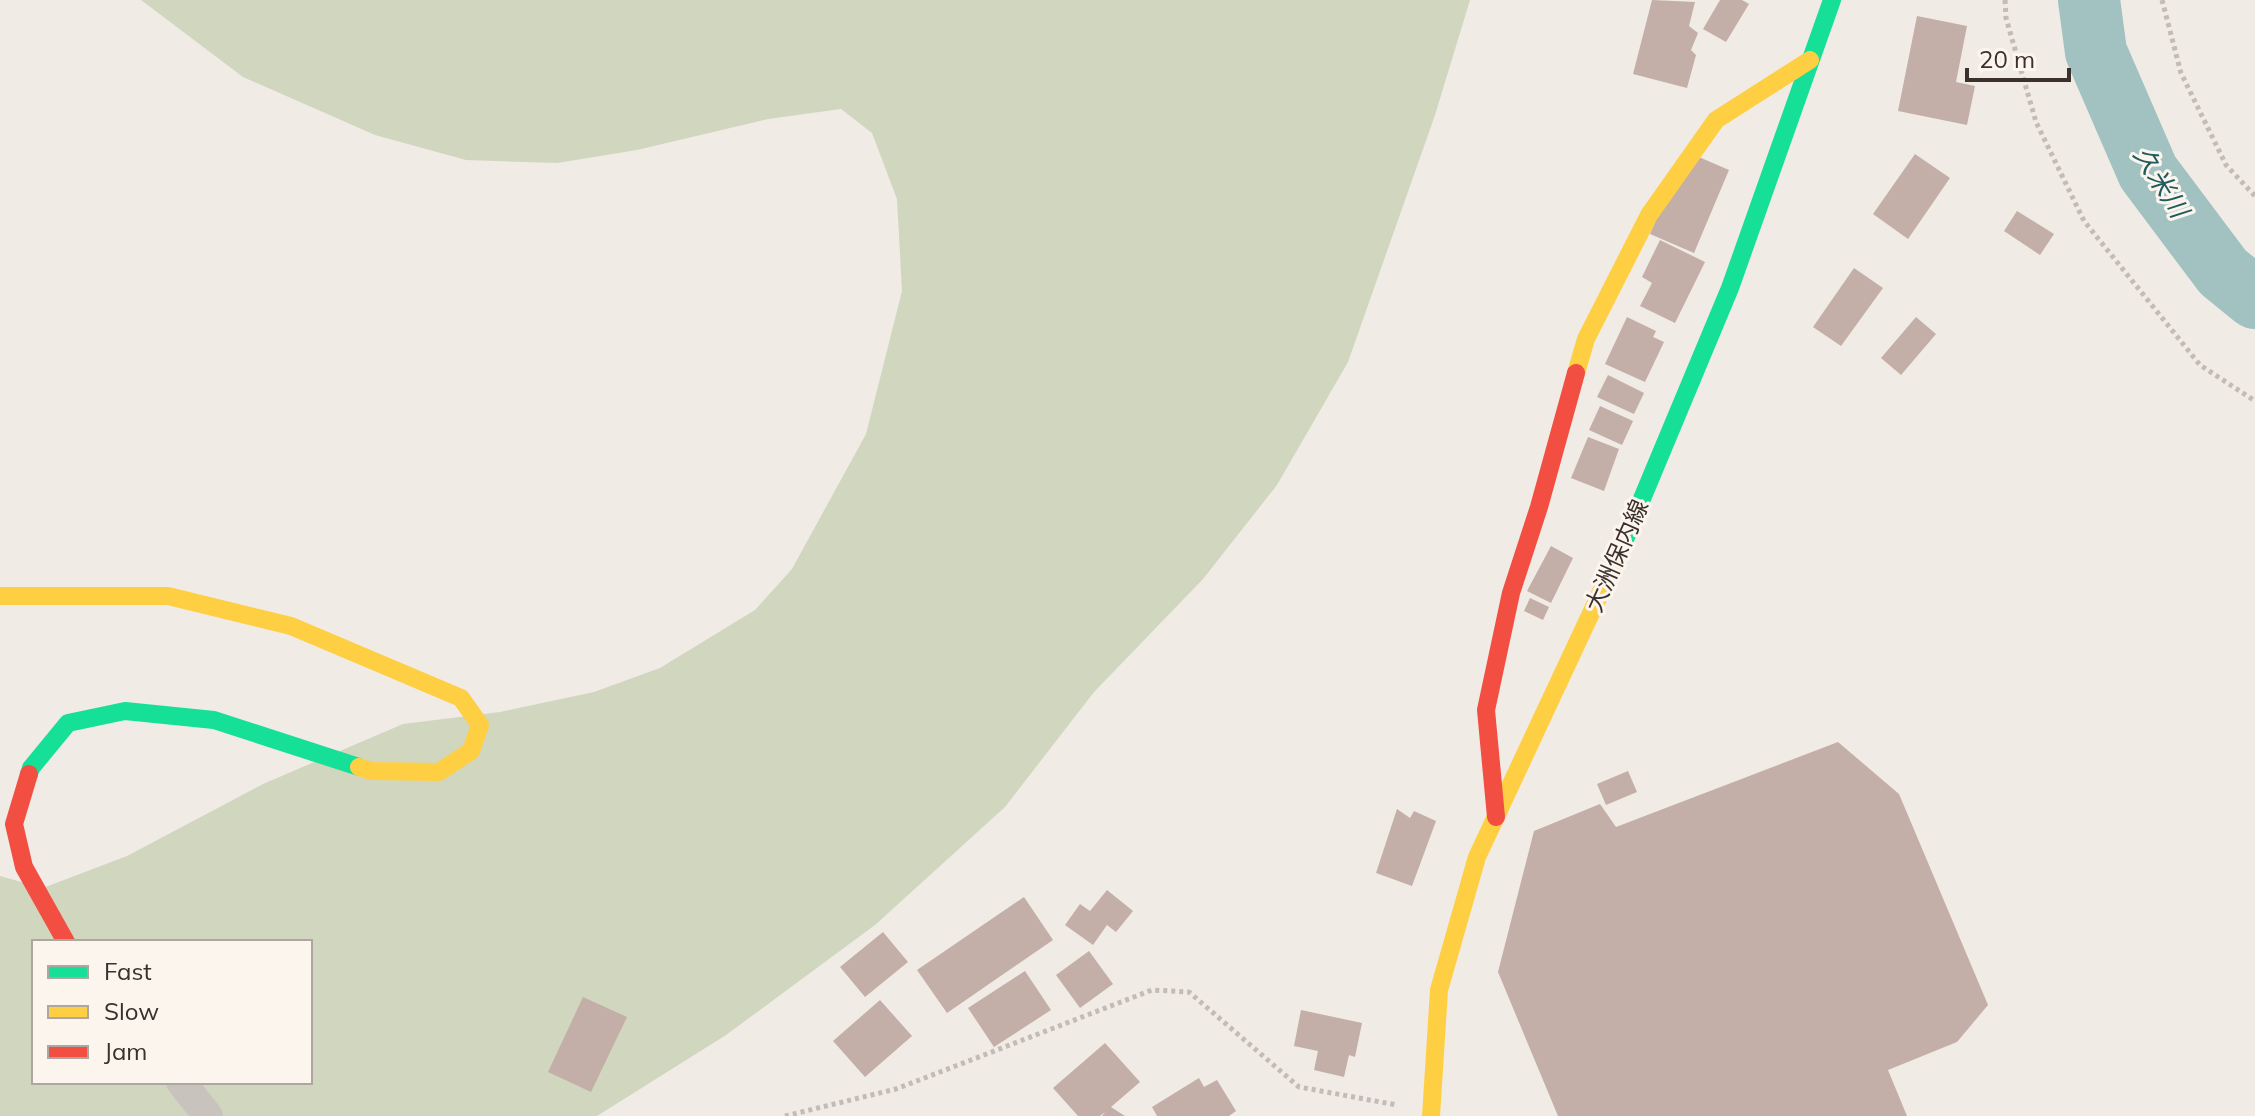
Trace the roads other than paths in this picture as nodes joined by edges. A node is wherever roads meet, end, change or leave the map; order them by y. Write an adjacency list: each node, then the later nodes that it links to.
1 (1832, 0): 2 (street, 大洲保内線)
2 (1810, 60): 4 (street, 大洲保内線); 4 (street)
3 (0, 596): 5 (street)
4 (1496, 817): 7 (street, 大洲保内線)
5 (65, 940)
6 (183, 1084): 8 (street)
7 (1431, 1113)
8 (208, 1116)

